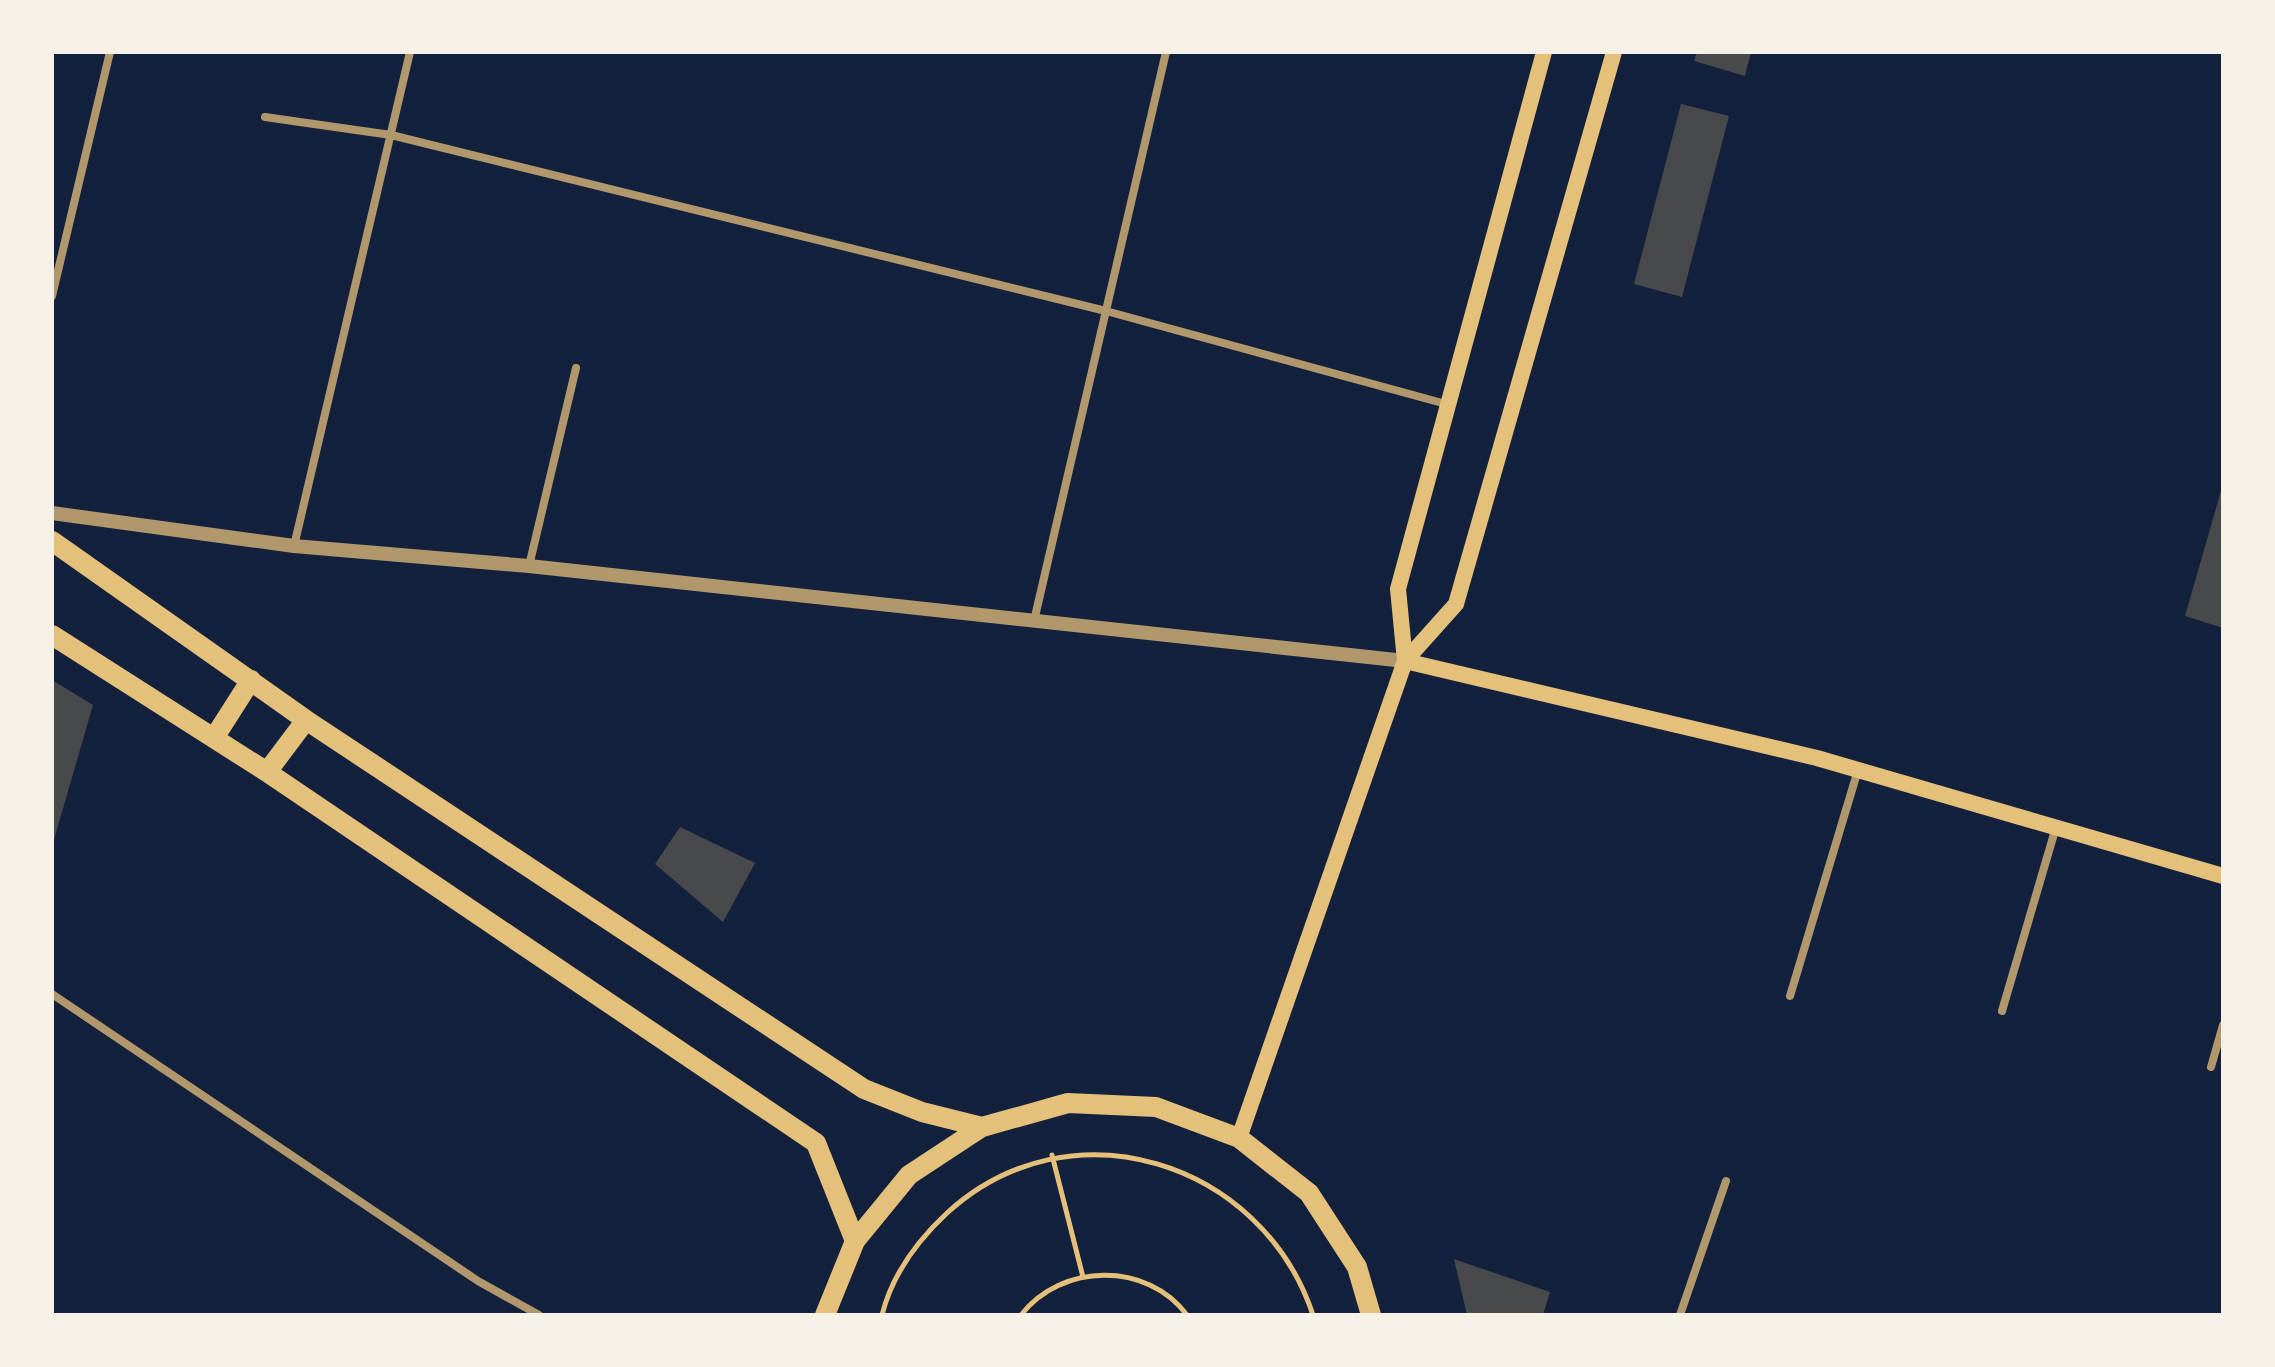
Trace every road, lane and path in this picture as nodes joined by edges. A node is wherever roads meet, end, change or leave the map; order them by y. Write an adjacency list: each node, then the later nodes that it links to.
1 (110, 52): 8 (street)
2 (410, 52): 7 (street)
3 (1166, 52): 9 (street)
4 (1544, 52): 11 (main road)
5 (1614, 52): 18 (main road)
6 (265, 117): 7 (street)
7 (391, 135): 9 (street); 14 (street)
8 (52, 296)
9 (1106, 311): 11 (street); 16 (street)
10 (576, 368): 15 (street)
11 (1446, 404): 18 (main road)
12 (52, 513): 14 (street)
13 (52, 541): 19 (main road)
14 (294, 546): 15 (street)
15 (529, 566): 16 (street)
16 (1034, 621): 18 (street)
17 (52, 635): 21 (main road)
18 (1405, 661): 22 (main road); 32 (main road)
19 (251, 680): 20 (main road); 21 (main road)
20 (306, 720): 23 (main road); 31 (main road)
21 (214, 738): 23 (main road)
22 (1858, 769): 24 (main road); 27 (street)
23 (267, 772): 35 (main road)
24 (2056, 826): 25 (main road); 28 (street)
25 (2223, 876)
26 (52, 994): 37 (street)
27 (1790, 996)
28 (2002, 1011)
29 (2223, 1025): 30 (street)
30 (2211, 1067)
31 (982, 1127): 32 (main road); 35 (main road)
32 (1239, 1138): 43 (main road)
33 (1053, 1157): 36 (path); 39 (path); 42 (path)
34 (1726, 1181): 44 (street)
35 (855, 1241): 38 (main road)
36 (1083, 1277): 40 (path); 41 (path)
37 (539, 1315)
38 (825, 1315)
39 (882, 1315)
40 (1021, 1315)
41 (1187, 1315)
42 (1313, 1315)
43 (1371, 1315)
44 (1680, 1315)

